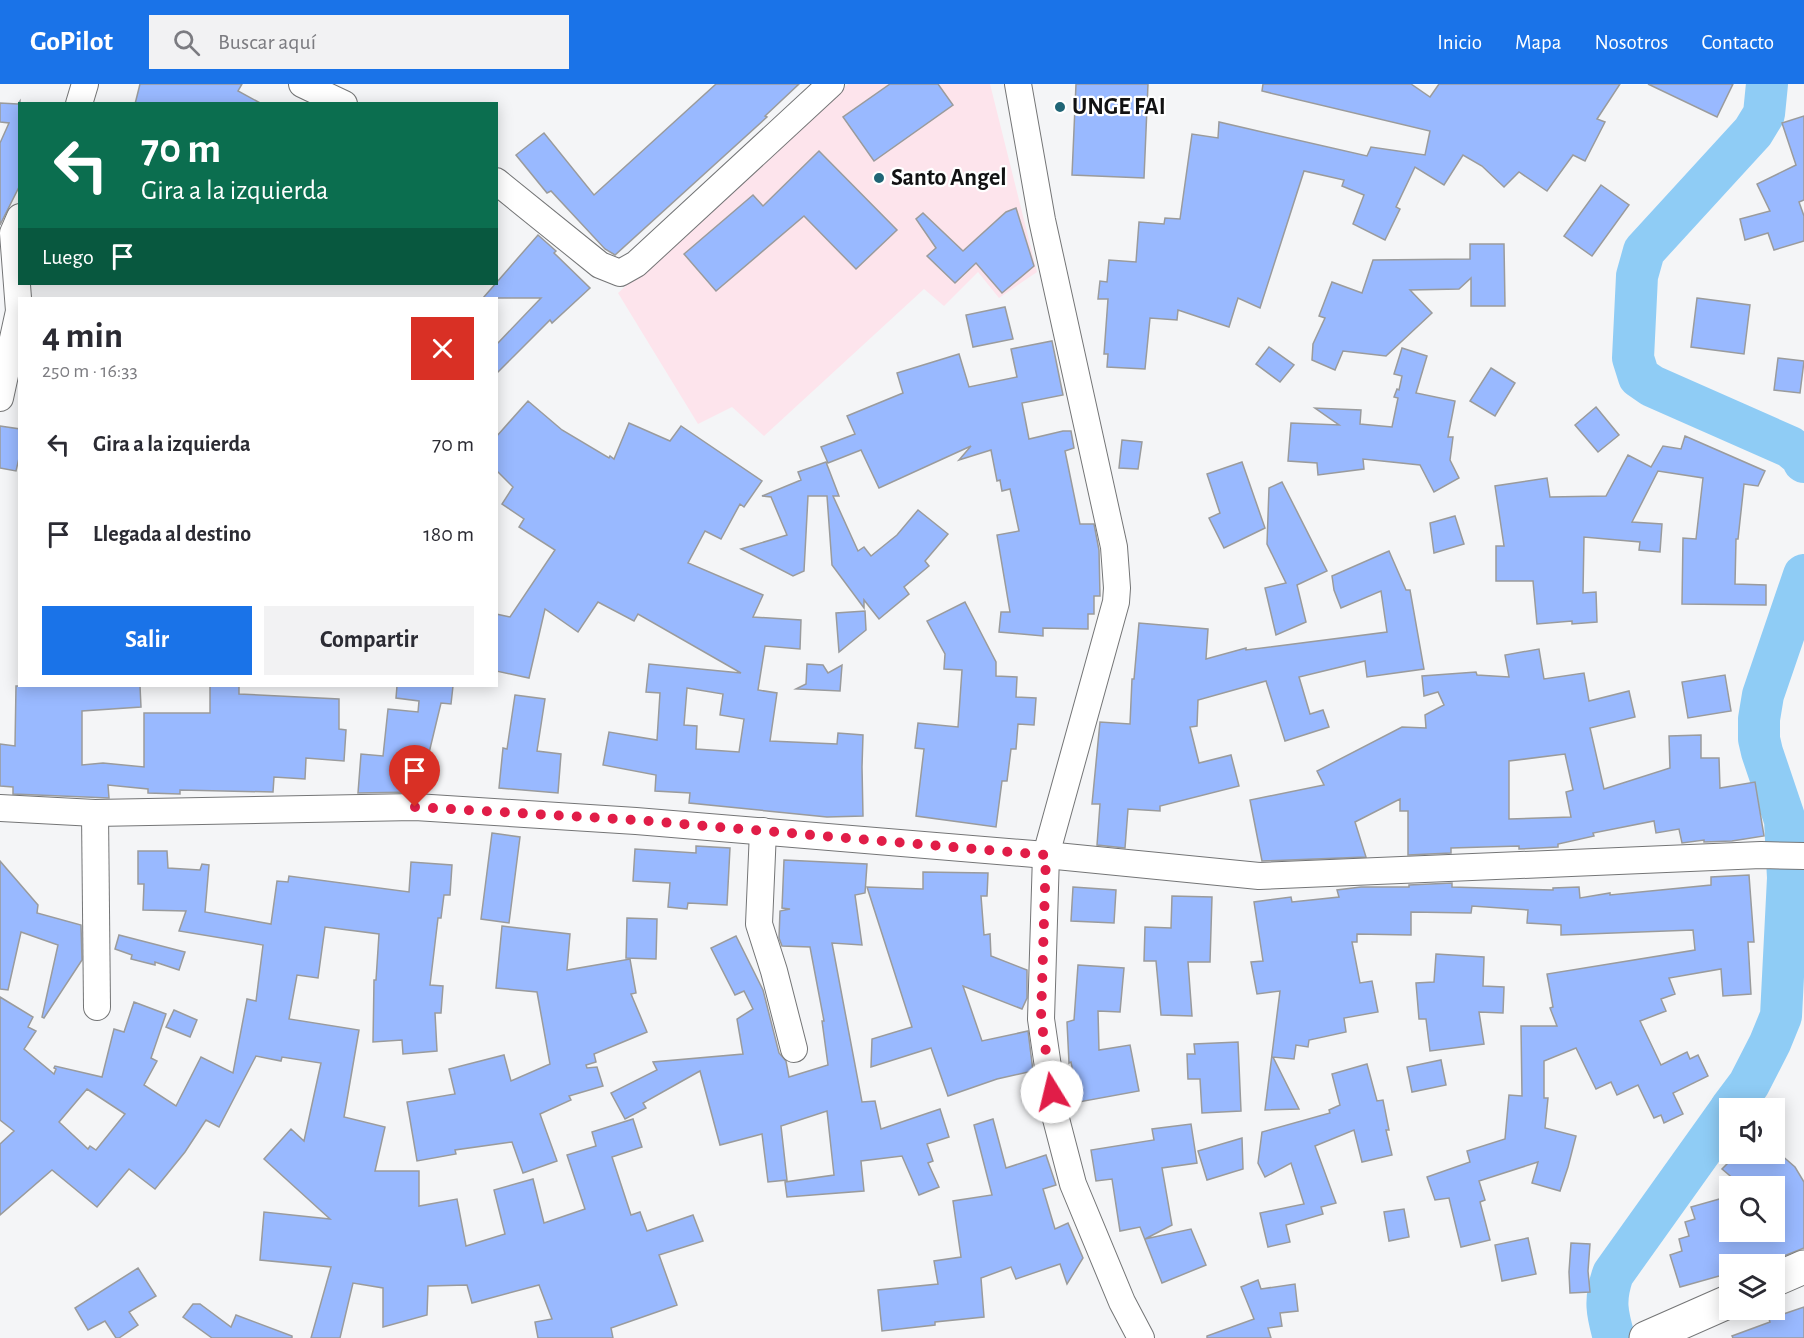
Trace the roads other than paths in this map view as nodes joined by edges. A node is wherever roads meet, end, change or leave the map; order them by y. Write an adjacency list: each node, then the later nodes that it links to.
1 (85, 84): 5 (street)
2 (302, 84): 6 (street)
3 (831, 84): 7 (street)
4 (1018, 84): 17 (street)
5 (80, 102)
6 (340, 102)
7 (498, 183)
8 (0, 204): 9 (street)
9 (18, 211)
10 (18, 222): 11 (street)
11 (18, 298)
12 (18, 316): 13 (street)
13 (0, 398)
14 (0, 808): 15 (street)
15 (95, 813): 16 (street); 19 (street)
16 (763, 831): 17 (street); 20 (street)
17 (1046, 855): 18 (street); 24 (street)
18 (1804, 856)
19 (97, 1007)
20 (794, 1049)
21 (1804, 1267): 22 (main road)
22 (1785, 1275)
23 (1719, 1306): 25 (main road)
24 (1141, 1338)
25 (1646, 1338)

